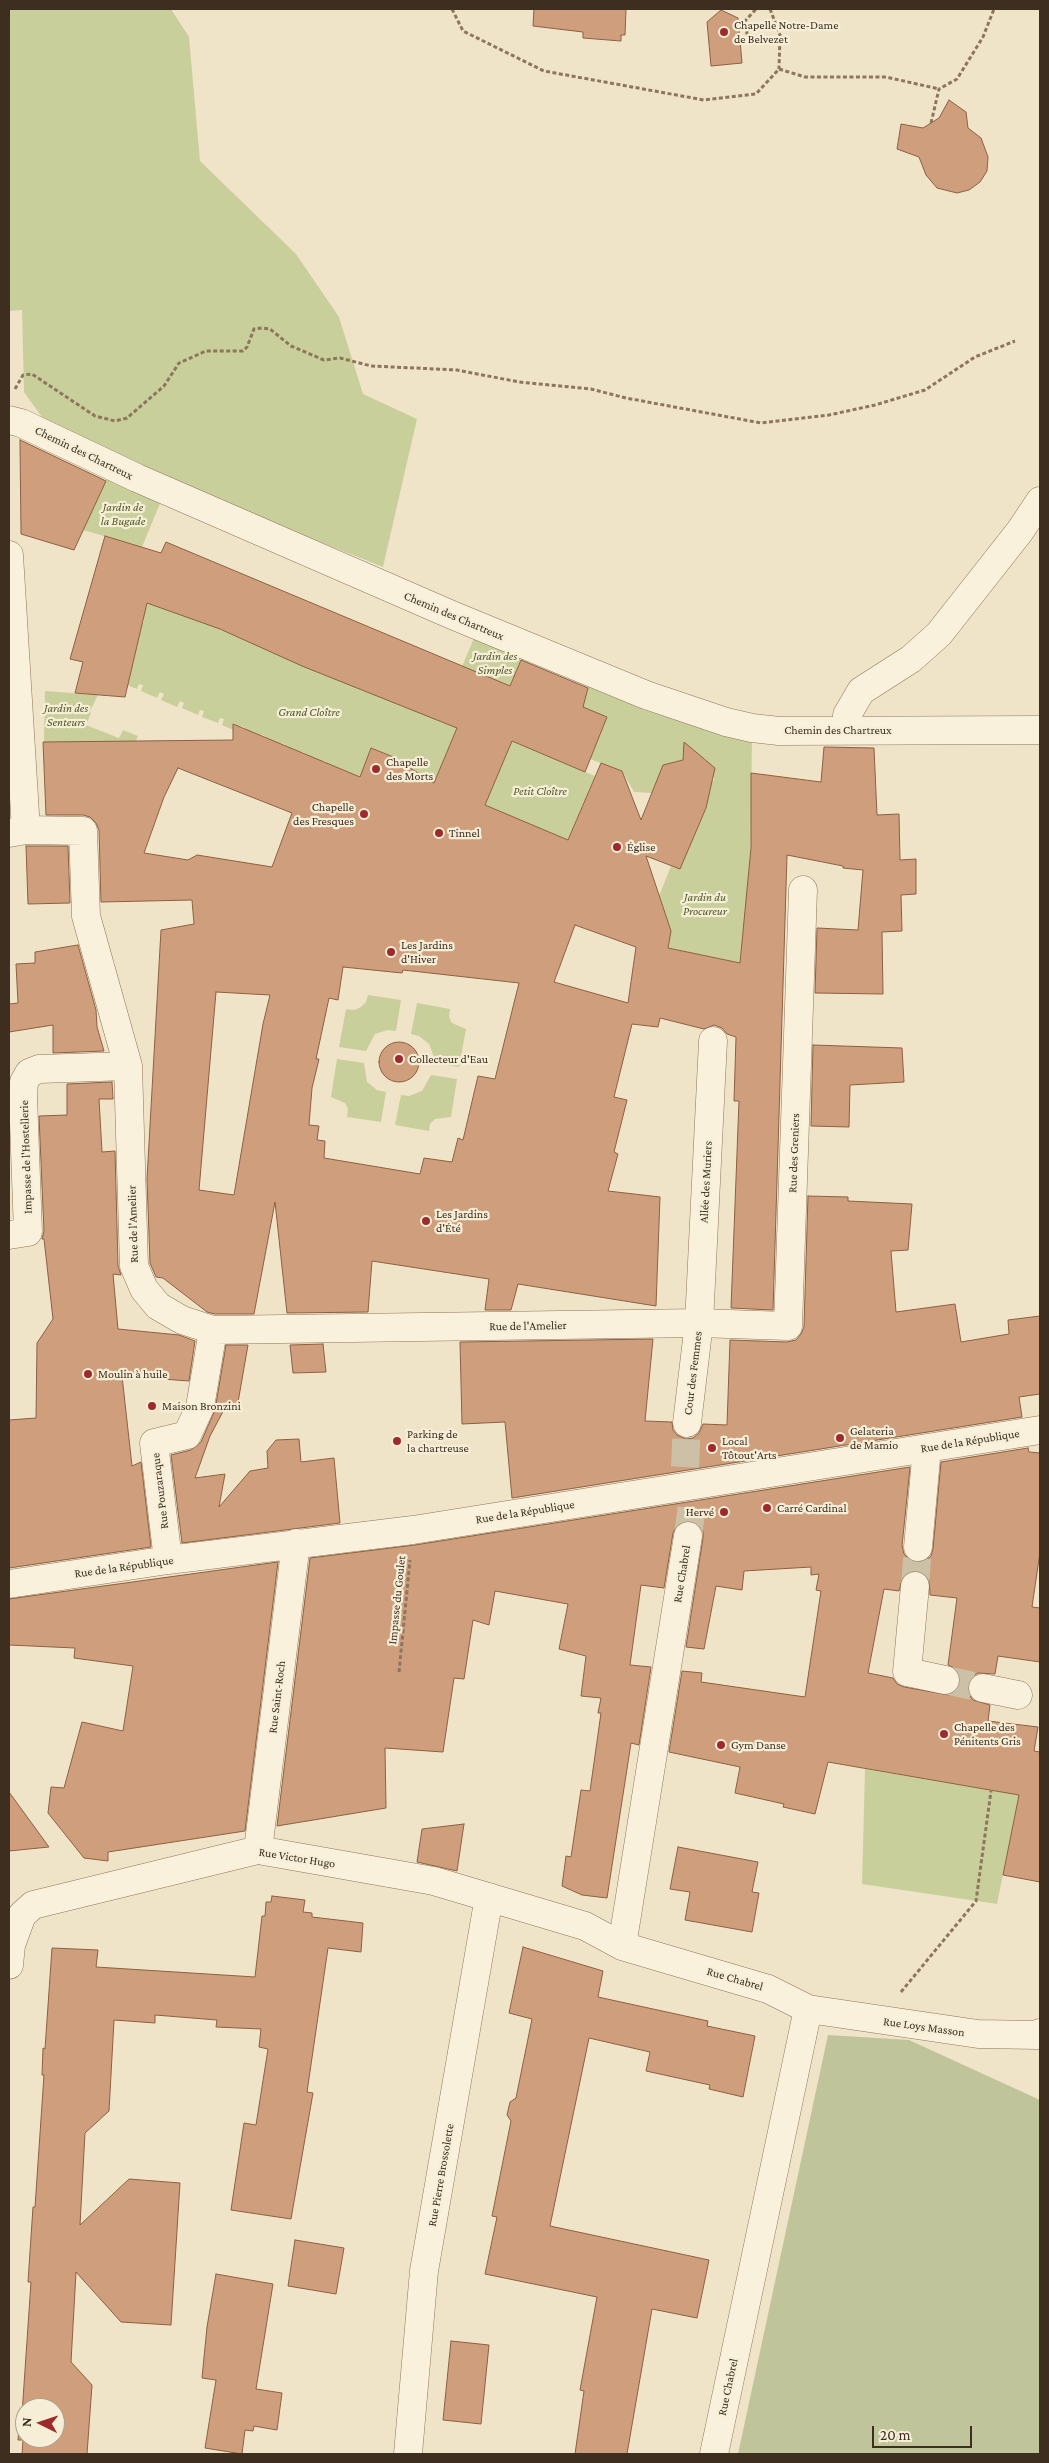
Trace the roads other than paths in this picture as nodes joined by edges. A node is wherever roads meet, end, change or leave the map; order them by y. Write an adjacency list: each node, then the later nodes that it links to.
1 (9, 420): 4 (street, Chemin des Chartreux)
2 (1040, 501): 4 (street)
3 (9, 555): 6 (street)
4 (848, 730): 5 (street, Chemin des Chartreux)
5 (1040, 730)
6 (18, 831): 9 (street, Rue de l'Amelier)
7 (803, 890): 12 (street, Rue des Greniers)
8 (713, 1041): 12 (street, Allée des Muriers)
9 (128, 1066): 10 (street, Impasse de l'Hostellerie); 13 (street, Rue de l'Amelier)
10 (16, 1105): 11 (street, Impasse de l'Hostellerie)
11 (9, 1235)
12 (699, 1323): 13 (street, Rue de l'Amelier); 14 (street, Cour des Femmes)
13 (213, 1330): 20 (street, Rue Pouzaraque)
14 (687, 1423)
15 (1040, 1430): 16 (street, Rue de la République)
16 (927, 1448): 18 (street, Rue de la République); 19 (street)
17 (688, 1536): 28 (street, Rue Chabrel)
18 (296, 1544): 20 (street, Rue de la République); 26 (street, Rue Saint-Roch)
19 (918, 1546)
20 (168, 1560): 21 (street, Rue de la République)
21 (9, 1584)
22 (915, 1586): 23 (street)
23 (946, 1680)
24 (983, 1688): 25 (street)
25 (1018, 1695)
26 (258, 1850): 27 (street, Rue Victor Hugo); 29 (street, Rue Victor Hugo)
27 (490, 1897): 28 (street, Rue Victor Hugo); 32 (street, Rue Pierre Brossolette)
28 (622, 1946): 30 (street, Rue Chabrel)
29 (9, 1965)
30 (808, 2009): 31 (street, Rue Loys Masson); 33 (street, Rue Chabrel)
31 (1040, 2033)
32 (408, 2454)
33 (714, 2454)

